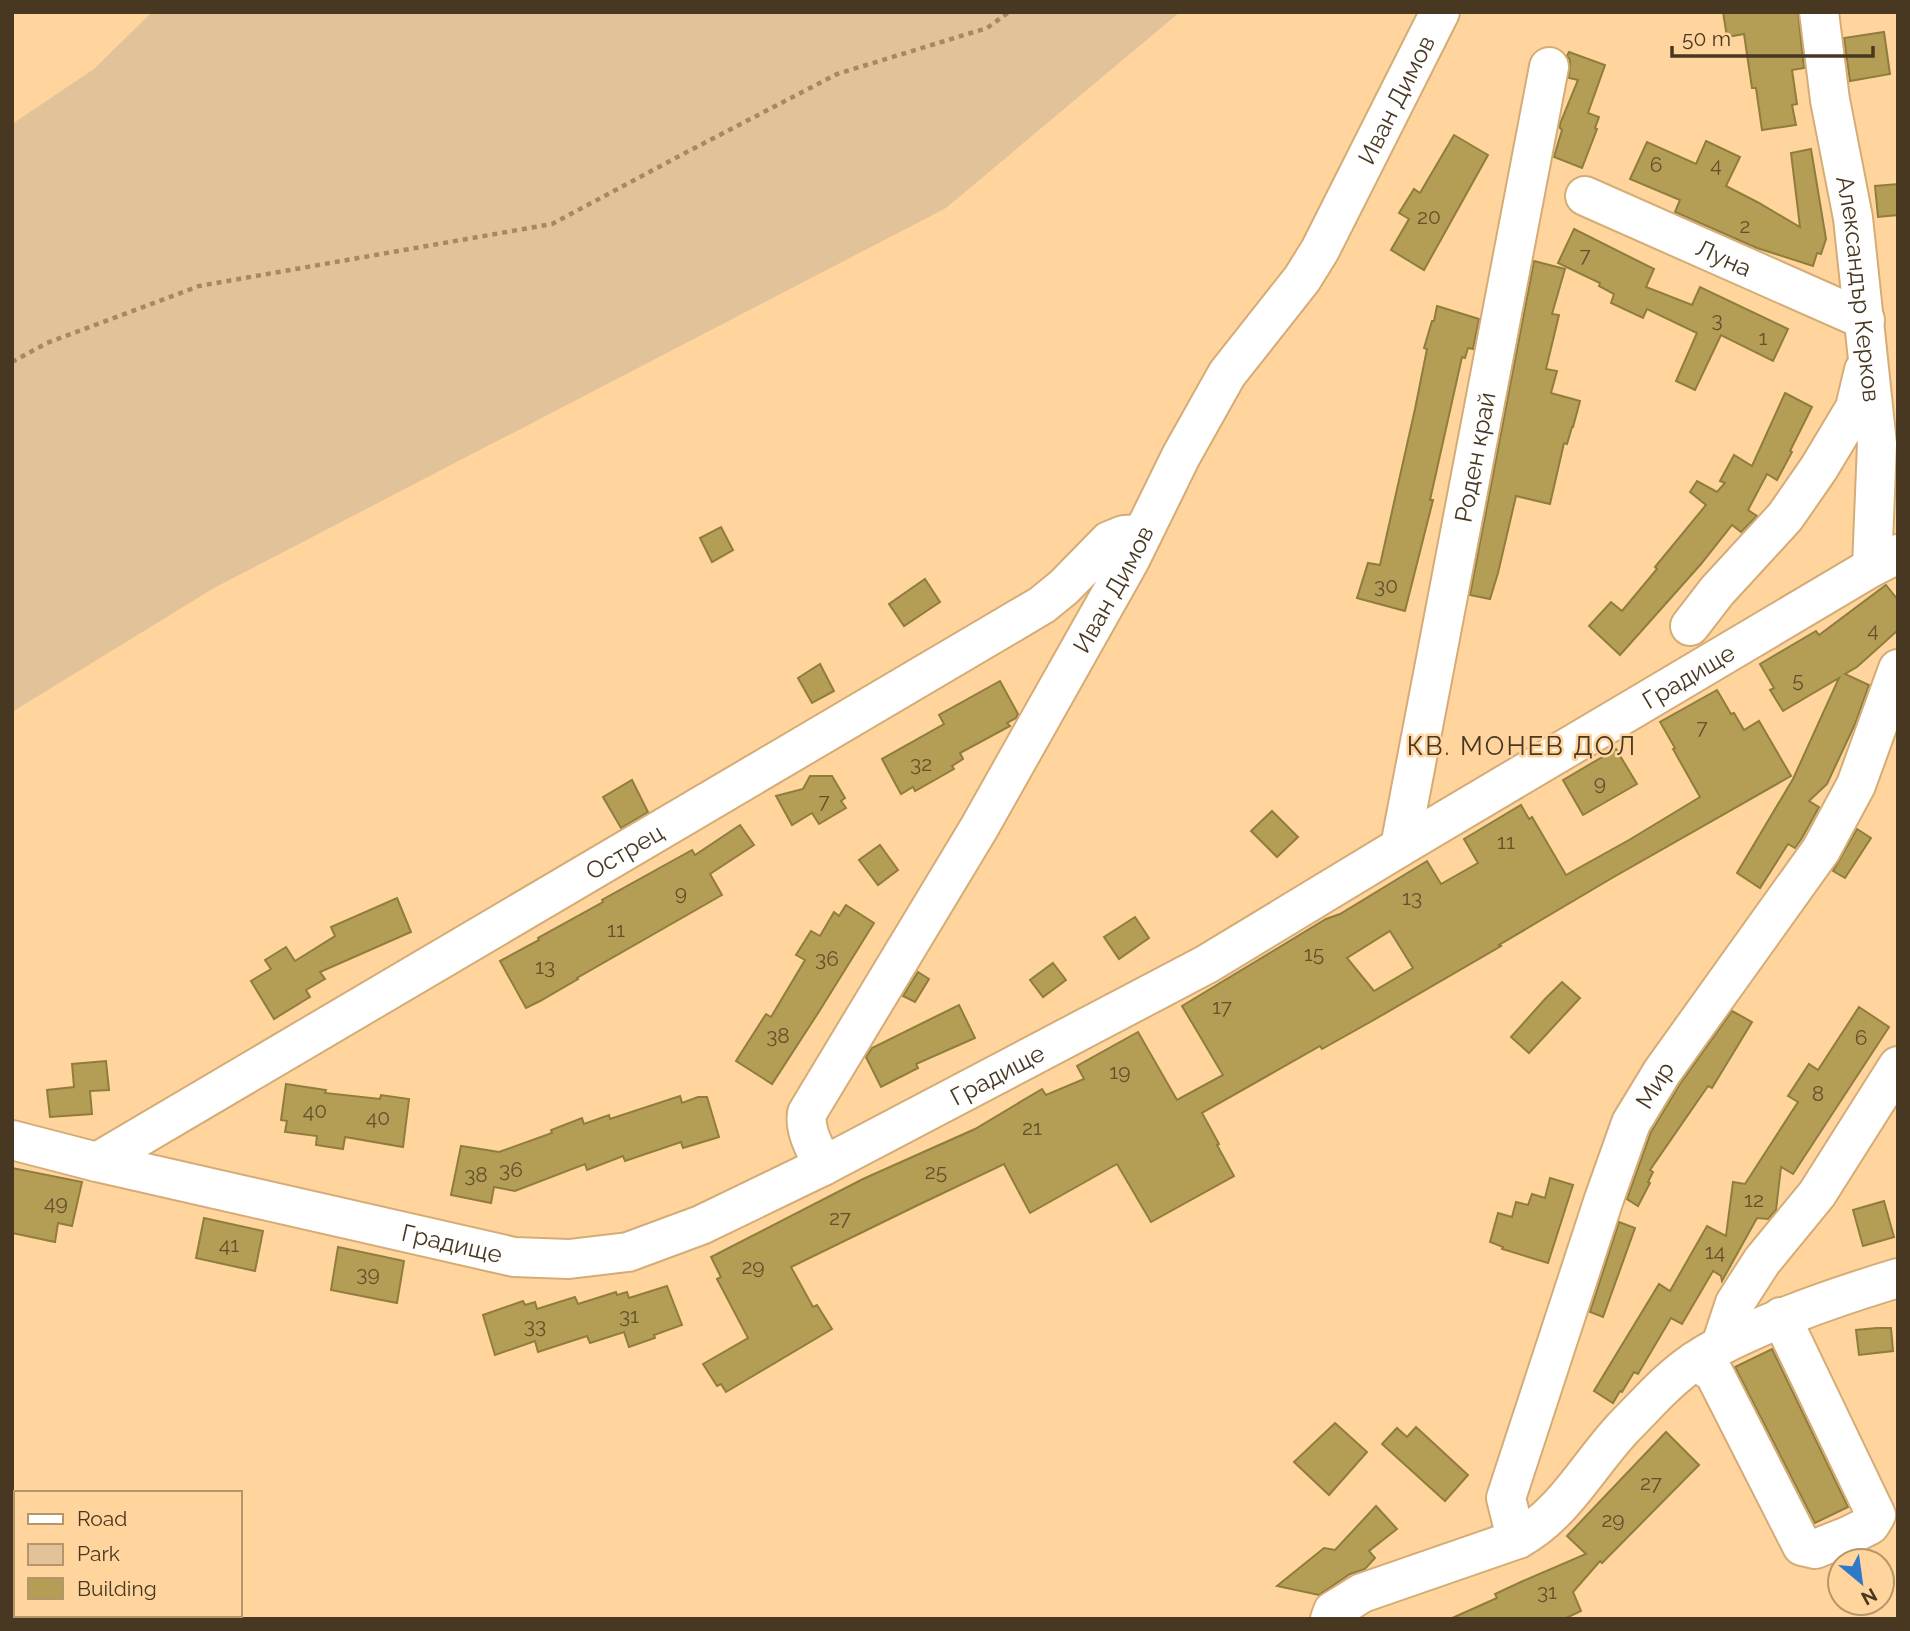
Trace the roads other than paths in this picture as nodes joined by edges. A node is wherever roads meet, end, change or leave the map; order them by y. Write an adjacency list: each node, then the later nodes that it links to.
1 (1440, 12): 6 (street, Иван Димов)
2 (1819, 12): 5 (street, Александър Керков)
3 (1549, 67): 10 (street, Роден край)
4 (1584, 196): 5 (street, Луна)
5 (1866, 337): 7 (street, Александър Керков); 8 (street)
6 (1142, 534): 13 (street, Острец); 14 (street, Иван Димов)
7 (1885, 560): 10 (street, Градище)
8 (1690, 626)
9 (1898, 669): 18 (street, Мир)
10 (1400, 847): 14 (street, Градище)
11 (1898, 1066): 17 (street)
12 (12, 1140): 13 (street, Градище)
13 (97, 1162): 14 (street, Градище)
14 (823, 1166)
15 (1898, 1278): 16 (street)
16 (1781, 1317): 17 (street); 17 (street)
17 (1708, 1353): 18 (street)
18 (1518, 1539): 19 (street)
19 (1358, 1606): 20 (street)
20 (1330, 1619)

